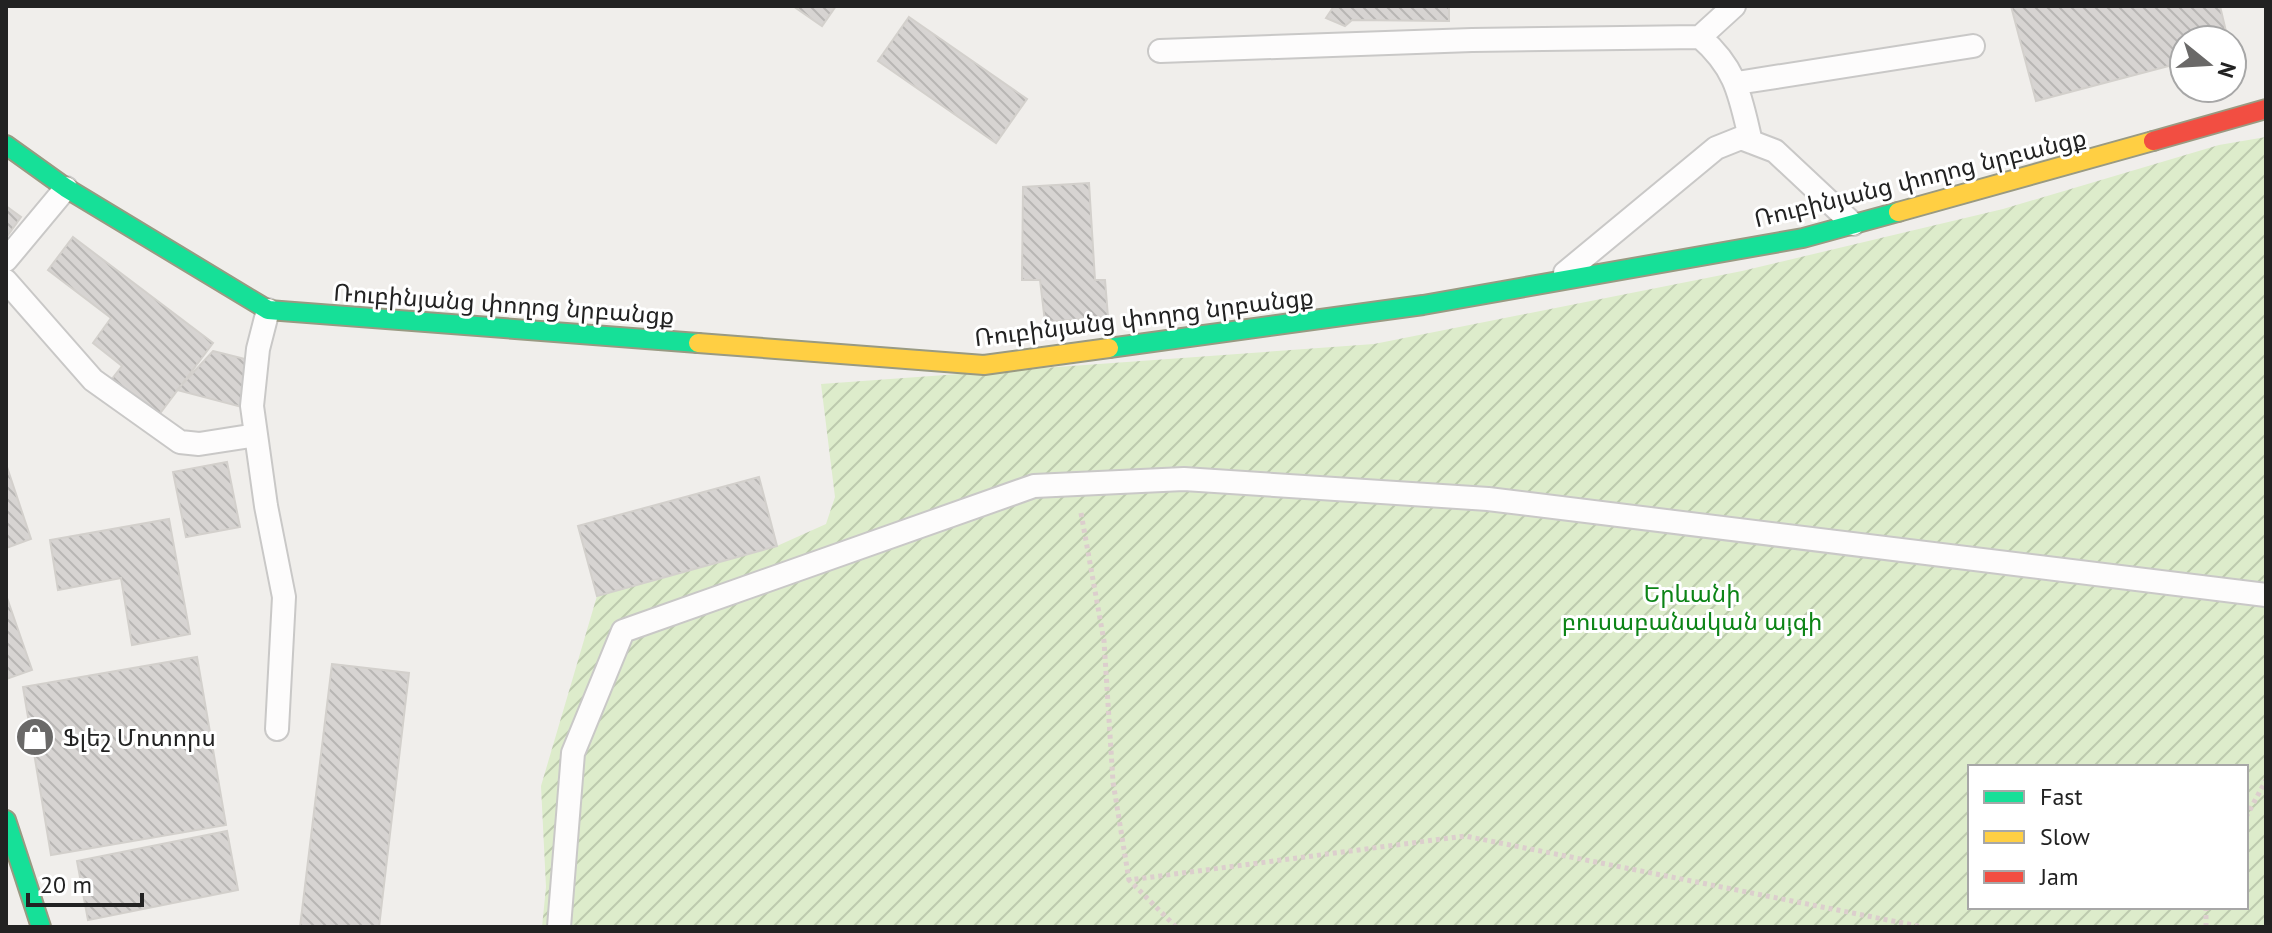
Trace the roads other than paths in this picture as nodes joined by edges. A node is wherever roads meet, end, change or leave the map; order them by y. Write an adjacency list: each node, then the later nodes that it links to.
1 (1734, 6): 2 (lane)
2 (1700, 37): 4 (lane); 5 (lane)
3 (1973, 46): 5 (lane)
4 (1160, 51)
5 (1737, 83): 7 (lane)
6 (2266, 109): 10 (street, Ռուբինյանց փողոց նրբանցք)
7 (1751, 142): 10 (lane); 13 (lane)
8 (6, 145): 9 (street, Ռուբինյանց փողոց նրբանցք)
9 (66, 188): 11 (lane); 14 (street, Ռուբինյանց փողոց նրբանցք)
10 (1853, 224): 13 (street, Ռուբինյանց փողոց նրբանցք)
11 (6, 260)
12 (6, 281): 15 (lane)
13 (1555, 281): 14 (street, Ռուբինյանց փողոց նրբանցք)
14 (268, 310): 15 (lane)
15 (256, 435): 17 (lane)
16 (2266, 595): 20 (lane)
17 (277, 729)
18 (6, 820): 19 (street)
19 (41, 927)
20 (559, 927)

